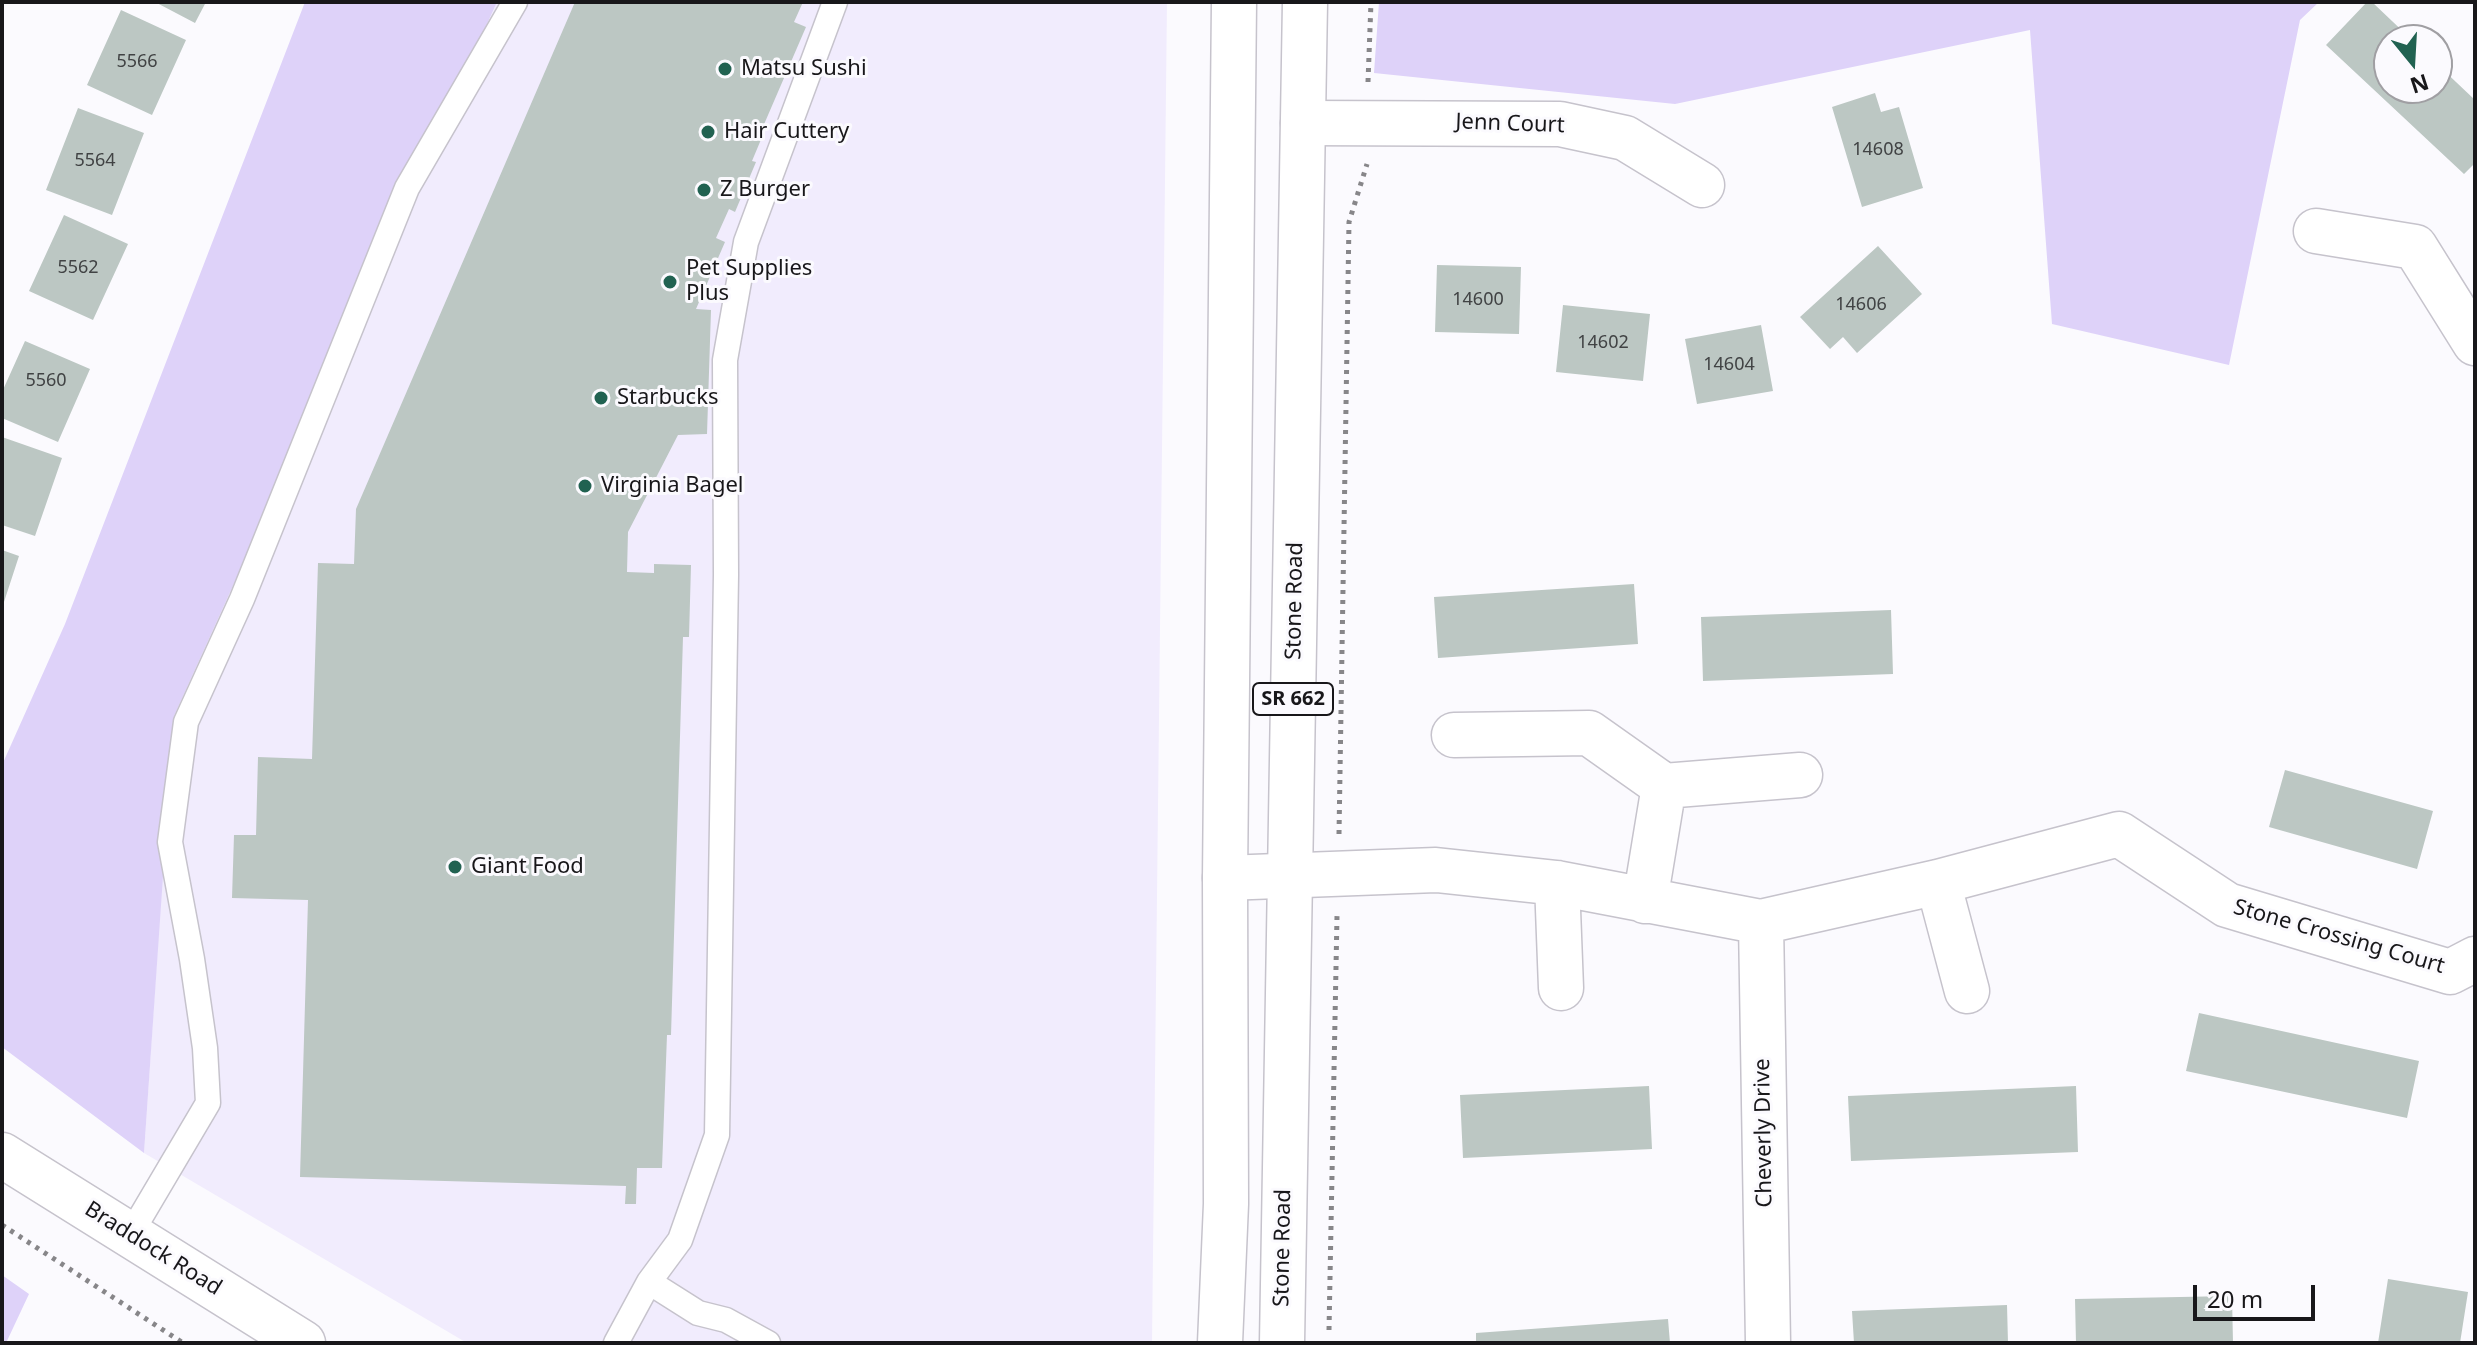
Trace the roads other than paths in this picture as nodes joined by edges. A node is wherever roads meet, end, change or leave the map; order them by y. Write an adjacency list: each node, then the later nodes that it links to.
1 (835, 2): 23 (lane)
2 (1234, 2): 12 (street, SR 662)
3 (1305, 2): 5 (street, Stone Road / SR 662)
4 (512, 3): 22 (lane)
5 (1303, 123): 6 (street, Jenn Court); 13 (street, Stone Road / SR 662)
6 (1702, 185)
7 (2316, 231): 8 (street)
8 (2475, 343)
9 (1454, 735): 11 (street)
10 (1800, 775): 11 (street)
11 (1664, 786): 16 (street)
12 (1225, 878): 13 (street, Stone Crossing Court); 27 (street, SR 662)
13 (1290, 878): 15 (street, Stone Crossing Court); 28 (street, Stone Road / SR 662)
14 (1938, 882): 17 (street, Stone Crossing Court); 18 (street, Stone Crossing Court); 20 (street)
15 (1557, 883): 16 (street, Stone Crossing Court); 19 (street)
16 (1645, 901): 17 (street, Stone Crossing Court)
17 (1761, 922): 29 (street, Cheverly Drive)
18 (2475, 959)
19 (1561, 988)
20 (1967, 991)
21 (2, 1155): 22 (street, Braddock Road)
22 (130, 1235): 24 (street, Braddock Road)
23 (649, 1282): 25 (lane); 26 (lane)
24 (303, 1343)
25 (616, 1343)
26 (768, 1343)
27 (1220, 1343)
28 (1282, 1343)
29 (1768, 1343)

